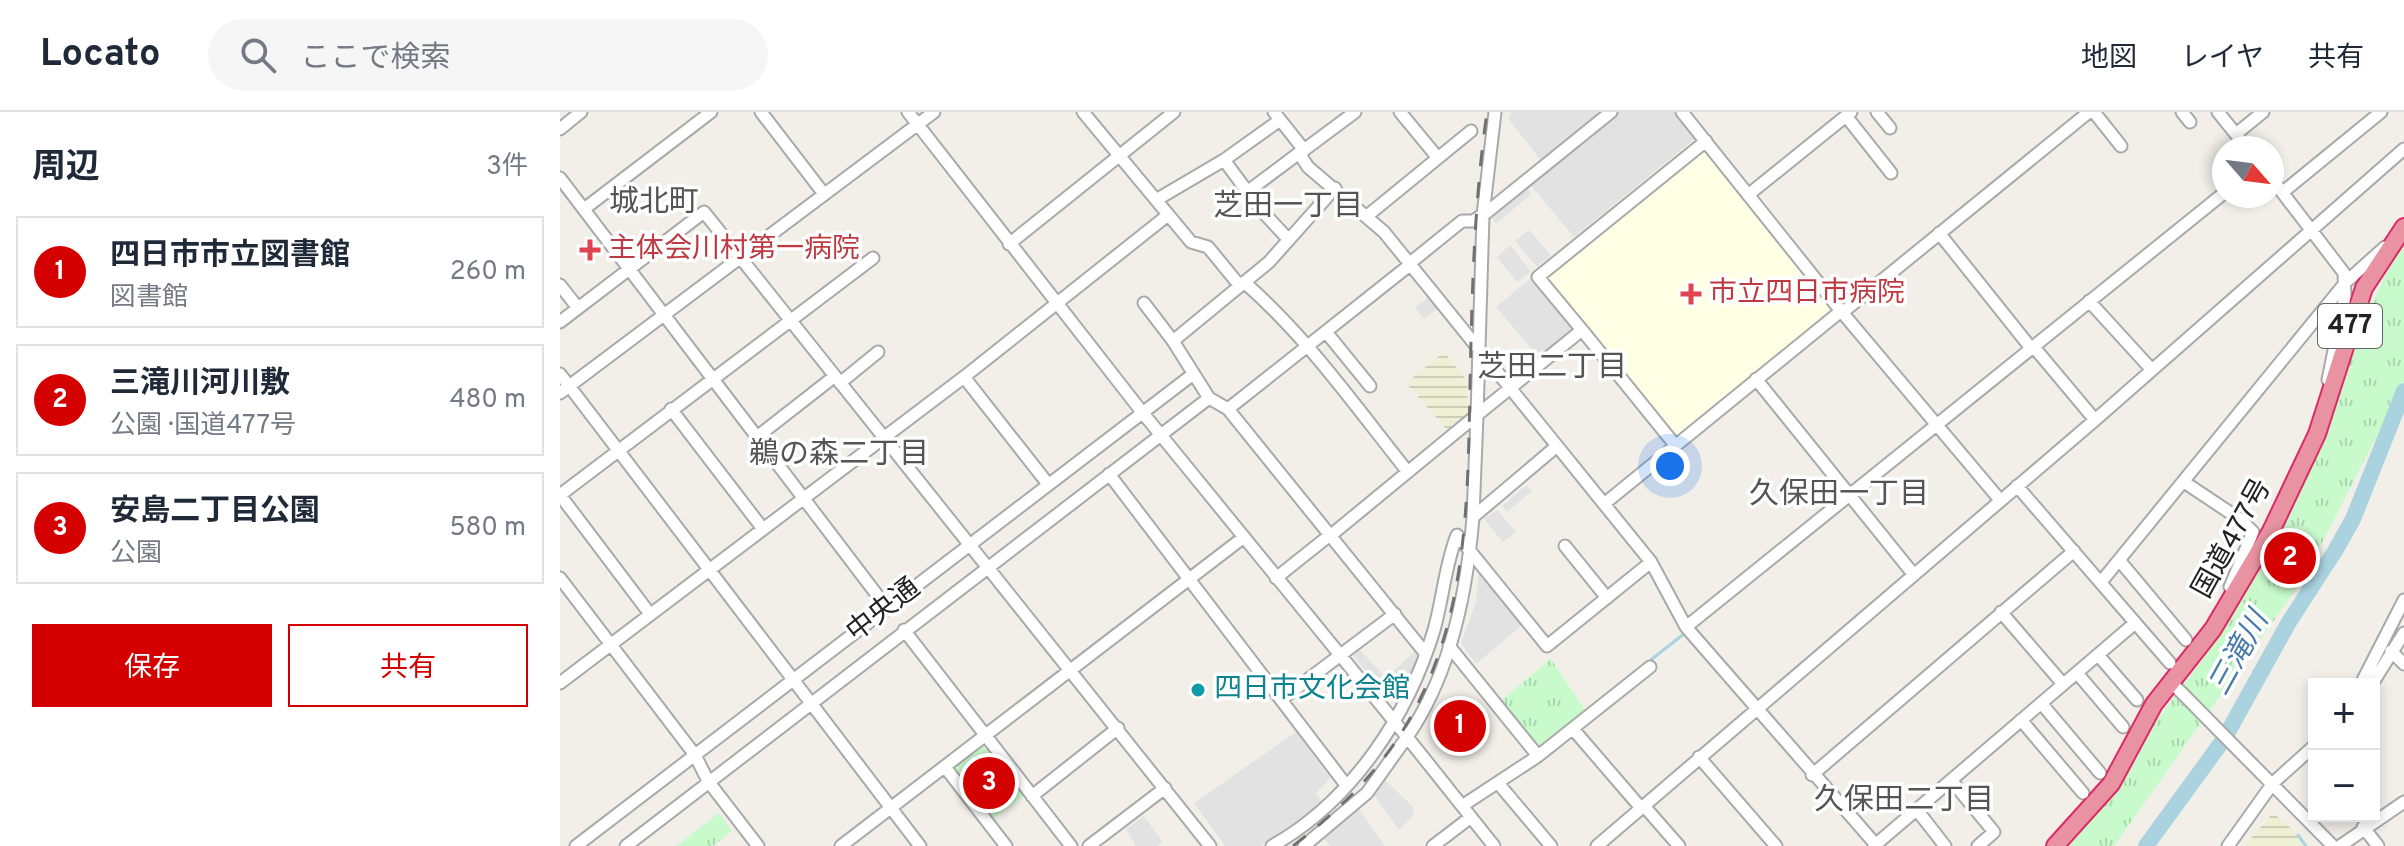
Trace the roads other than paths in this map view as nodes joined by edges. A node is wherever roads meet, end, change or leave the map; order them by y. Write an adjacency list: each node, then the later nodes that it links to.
1 (581, 112): 22 (street)
2 (711, 112): 42 (street)
3 (761, 112): 38 (street)
4 (908, 112): 20 (street)
5 (934, 112): 20 (street)
6 (1083, 112): 29 (street)
7 (1174, 112): 29 (street)
8 (1355, 112): 28 (street)
9 (1400, 112): 30 (street)
10 (1495, 112): 44 (street)
11 (1611, 112): 44 (street)
12 (1682, 112): 25 (street)
13 (1877, 112): 21 (street)
14 (2092, 112): 26 (street); 48 (street)
15 (2218, 112): 24 (street)
16 (2263, 112): 24 (street)
17 (2381, 112): 35 (street)
18 (1846, 114): 32 (street); 39 (street)
19 (1277, 116): 28 (street); 31 (street)
20 (918, 125): 38 (street); 50 (street)
21 (1890, 128)
22 (560, 129)
23 (1471, 131): 30 (street)
24 (2236, 134)
25 (1706, 141): 39 (street); 66 (street)
26 (2121, 146)
27 (2404, 149): 46 (street)
28 (1302, 152): 34 (street); 36 (street)
29 (1119, 156): 40 (street); 50 (street)
30 (1438, 158): 45 (street)
31 (1224, 160): 36 (street); 40 (street)
32 (1891, 173)
33 (560, 178): 42 (street)
34 (1335, 188): 45 (street); 49 (street)
35 (2284, 191)
36 (1247, 192): 49 (street)
37 (2284, 193): 46 (street)
38 (824, 194): 51 (street)
39 (1748, 195): 62 (street)
40 (1156, 200): 43 (street)
41 (2212, 203): 58 (street)
42 (584, 209): 54 (street)
43 (1168, 215): 56 (street); 60 (street)
44 (1483, 215): 53 (street); 71 (street)
45 (1367, 216): 53 (street)
46 (2312, 229): 55 (street); 73 (street)
47 (2402, 230): 55 (street); 91 (highway, 国道477号 / 477)
48 (1939, 233): 62 (street); 69 (street)
49 (1289, 240): 56 (street)
50 (1009, 244): 60 (street)
51 (739, 257): 54 (street); 63 (street); 64 (street)
52 (873, 258): 64 (street)
53 (1410, 264): 67 (street); 71 (street)
54 (629, 269): 61 (street); 63 (street)
55 (2346, 282): 91 (street); 99 (street)
56 (1242, 284): 68 (street); 70 (street)
57 (560, 285): 61 (street)
58 (2089, 301): 69 (street); 73 (street)
59 (1144, 303): 68 (street)
60 (1057, 304): 76 (street); 86 (street)
61 (578, 308): 65 (street)
62 (1842, 312): 78 (street); 89 (street)
63 (663, 315): 77 (street); 82 (street)
64 (789, 319): 77 (street); 79 (street)
65 (560, 322)
66 (1582, 330): 81 (street); 94 (street)
67 (1326, 332): 70 (street); 80 (street)
68 (1173, 341): 75 (street)
69 (2032, 347): 88 (street); 89 (street)
70 (1307, 348): 85 (street); 97 (street)
71 (1478, 349): 81 (street); 87 (street)
72 (878, 352): 79 (street)
73 (2152, 370): 88 (street)
74 (560, 374): 82 (street)
75 (1192, 375): 83 (street); 86 (street, 中央通)
76 (964, 377): 93 (street); 100 (street)
77 (712, 379): 84 (street); 92 (street)
78 (1756, 379): 94 (street); 103 (street)
79 (838, 380): 92 (street); 93 (street)
80 (1370, 386)
81 (1510, 388): 87 (street); 95 (street)
82 (564, 389): 96 (street)
83 (1209, 398): 85 (street); 90 (street, 中央通)
84 (671, 409): 96 (street); 108 (street)
85 (1228, 409): 109 (street)
86 (1142, 412): 90 (street); 100 (street, 中央通)
87 (1477, 415): 97 (street); 107 (street)
88 (2095, 420): 101 (street)
89 (1935, 426): 103 (street); 105 (street)
90 (1162, 434): 98 (street, 中央通); 110 (street)
91 (2317, 434): 125 (highway, 国道477号 / 477)
92 (757, 437): 104 (street)
93 (883, 437): 104 (street); 111 (street)
94 (1675, 445): 106 (street)
95 (1557, 446): 106 (street); 107 (street)
96 (617, 451): 102 (street); 118 (street)
97 (1408, 472): 109 (street)
98 (1109, 474): 117 (street, 中央通); 121 (street)
99 (2184, 482): 115 (street); 125 (street)
100 (1048, 484): 111 (street, 中央通)
101 (2017, 486): 105 (street); 114 (street)
102 (560, 495): 129 (street)
103 (1849, 497): 119 (street); 132 (street)
104 (804, 499): 108 (street); 127 (street)
105 (2000, 500): 119 (street)
106 (1604, 504): 116 (street)
107 (1473, 517): 113 (street)
108 (763, 529): 118 (street)
109 (1330, 536): 122 (street); 130 (street)
110 (1244, 537): 121 (street); 122 (street)
111 (969, 546): 117 (street); 127 (street, 中央通)
112 (1565, 546): 124 (street)
113 (1471, 551): 124 (street); 137 (street); 139 (street)
114 (2074, 551): 123 (street); 128 (street)
115 (2119, 560): 123 (street); 135 (street)
116 (1651, 562): 124 (street); 132 (street)
117 (988, 568): 133 (street, 中央通); 145 (street)
118 (709, 571): 129 (street); 150 (street)
119 (1914, 575): 157 (street)
120 (560, 578): 136 (street)
121 (1189, 578): 145 (street); 153 (street)
122 (1276, 578): 140 (street)
123 (2101, 582): 131 (street)
124 (1607, 598)
125 (2231, 600): 152 (highway, 国道477号 / 477)
126 (2404, 600): 148 (street)
127 (887, 608): 150 (street, 中央通)
128 (2001, 612): 151 (street); 171 (street)
129 (650, 614): 136 (street)
130 (1395, 614): 139 (street); 140 (street)
131 (2135, 623): 141 (street); 142 (street)
132 (1686, 627): 157 (street)
133 (904, 630): 156 (street, 中央通); 163 (street)
134 (2404, 633): 138 (street)
135 (2186, 640)
136 (611, 645): 147 (street); 167 (street)
137 (1449, 646): 164 (street); 166 (street)
138 (2391, 651): 143 (street); 149 (street)
139 (1426, 654): 159 (street)
140 (1340, 655): 153 (street); 159 (street)
141 (2098, 655): 146 (street); 154 (street)
142 (2170, 663)
143 (2404, 664)
144 (1650, 667): 162 (street)
145 (1071, 670): 161 (street); 163 (street)
146 (2077, 673): 151 (street); 160 (street)
147 (562, 678)
148 (2364, 678)
149 (2375, 678)
150 (794, 681): 156 (street); 167 (street, 中央通)
151 (2063, 684): 155 (street)
152 (2175, 686): 172 (street); 208 (highway, 国道477号 / 477)
153 (1282, 699): 176 (street)
154 (2137, 700)
155 (2041, 703): 158 (street); 170 (street)
156 (811, 704): 174 (street, 中央通); 183 (street)
157 (1756, 708): 168 (street); 171 (street)
158 (2021, 720): 173 (street); 178 (street)
159 (1394, 722): 164 (street); 176 (street)
160 (2123, 727)
161 (1118, 728): 177 (street); 179 (street)
162 (1573, 729): 166 (street); 182 (street)
163 (985, 736): 169 (street); 179 (street)
164 (1407, 737): 181 (street); 187 (street)
165 (2308, 750): 172 (street)
166 (1536, 754): 175 (street)
167 (695, 755): 174 (street); 188 (street, 中央通)
168 (1699, 757): 182 (street); 204 (street)
169 (945, 767): 183 (street); 193 (street)
170 (2100, 773)
171 (1812, 775): 205 (street)
172 (2268, 779): 209 (street); 210 (street)
173 (1951, 780): 184 (street); 207 (street)
174 (708, 781): 189 (street, 中央通); 190 (street)
175 (1498, 783): 181 (street); 201 (street)
176 (1346, 785): 197 (street)
177 (1165, 788): 195 (street); 196 (street)
178 (2083, 793)
179 (1032, 796): 194 (street)
180 (2404, 802): 186 (street)
181 (1462, 806): 185 (street)
182 (1643, 807): 202 (street); 203 (street)
183 (891, 808): 191 (street); 192 (street)
184 (1917, 810): 205 (street); 206 (street)
185 (1471, 817): 199 (street); 200 (street)
186 (2363, 827): 211 (street); 212 (street)
187 (1318, 842): 198 (street)
188 (576, 846)
189 (626, 846)
190 (758, 846)
191 (841, 846)
192 (920, 846)
193 (1006, 846)
194 (1071, 846)
195 (1089, 846)
196 (1210, 846)
197 (1272, 846)
198 (1304, 846)
199 (1433, 846)
200 (1494, 846)
201 (1551, 846)
202 (1597, 846)
203 (1679, 846)
204 (1776, 846)
205 (1876, 846)
206 (1945, 846)
207 (1978, 846)
208 (2055, 846)
209 (2228, 846)
210 (2333, 846)
211 (2340, 846)
212 (2378, 846)

